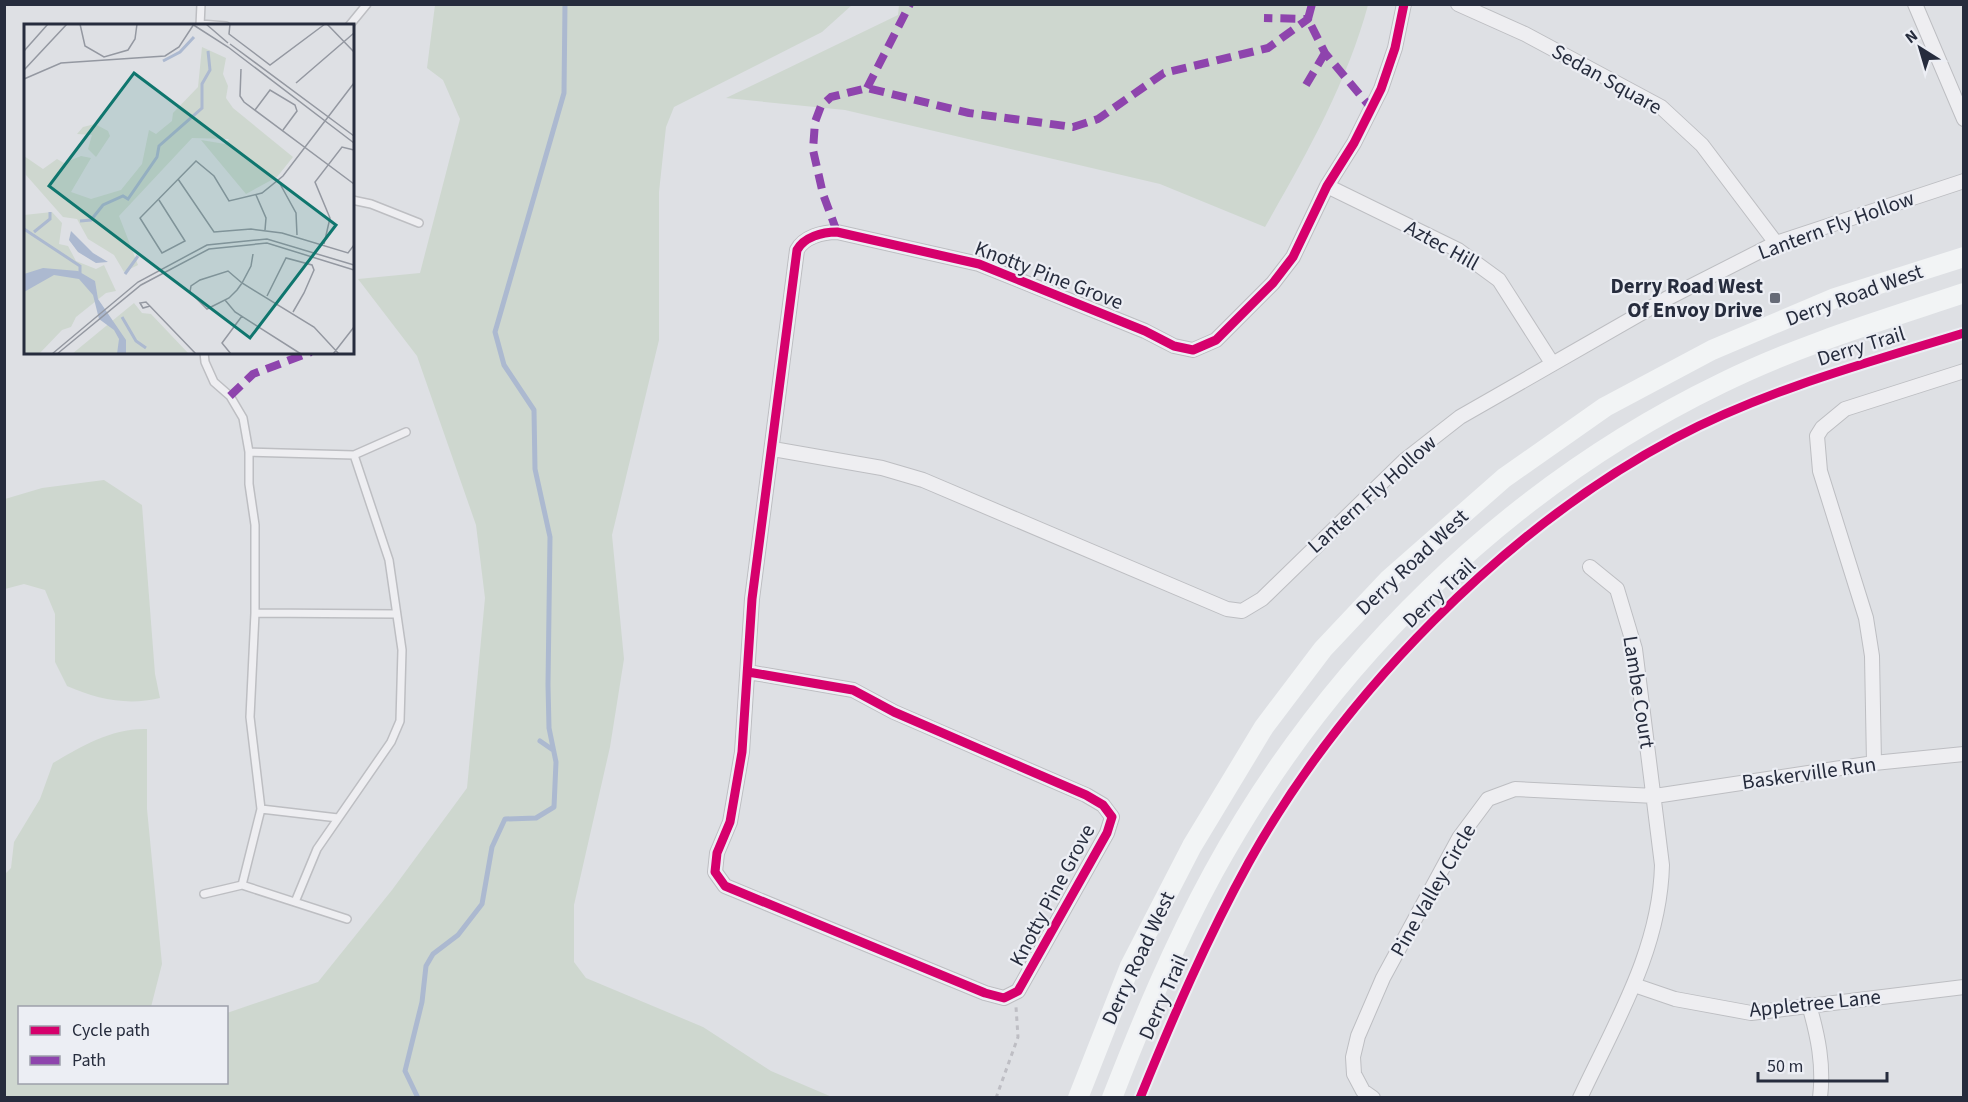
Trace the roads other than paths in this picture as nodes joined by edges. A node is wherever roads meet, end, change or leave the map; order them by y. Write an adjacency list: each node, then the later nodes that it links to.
1 (201, 4): 6 (lane)
2 (367, 4): 7 (lane)
3 (1404, 4): 10 (street, Knotty Pine Grove)
4 (1458, 4): 13 (street, Sedan Square)
5 (1915, 4): 8 (street)
6 (200, 24)
7 (351, 24)
8 (1964, 119)
9 (1964, 181): 13 (street, Lantern Fly Hollow)
10 (1327, 186): 17 (street, Aztec Hill); 20 (street, Knotty Pine Grove)
11 (354, 200): 12 (lane)
12 (419, 223)
13 (1776, 243): 17 (street, Lantern Fly Hollow)
14 (1964, 257): 39 (main road, Derry Road West)
15 (1964, 293): 40 (main road, Derry Road West)
16 (204, 354): 21 (lane)
17 (1552, 363): 20 (street, Lantern Fly Hollow)
18 (1964, 371): 28 (street)
19 (406, 432): 22 (lane)
20 (773, 449): 26 (street, Knotty Pine Grove)
21 (249, 452): 22 (lane); 24 (lane)
22 (354, 455): 25 (lane)
23 (1590, 567): 29 (street, Lambe Court)
24 (255, 613): 25 (lane); 30 (lane)
25 (396, 614): 31 (lane)
26 (748, 672): 26 (street, Knotty Pine Grove)
27 (1964, 754): 28 (street, Baskerville Run)
28 (1874, 763): 29 (street, Baskerville Run)
29 (1655, 795): 36 (street); 41 (street, Pine Valley Circle)
30 (261, 809): 31 (lane); 32 (lane)
31 (338, 818): 34 (lane)
32 (242, 885): 33 (lane); 34 (lane)
33 (204, 894)
34 (295, 902): 35 (lane)
35 (347, 919)
36 (1634, 985): 38 (street, Appletree Lane); 42 (street)
37 (1964, 987): 38 (street, Appletree Lane)
38 (1809, 1005): 43 (street)
39 (1078, 1098)
40 (1112, 1098)
41 (1373, 1098)
42 (1580, 1098)
43 (1820, 1098)

